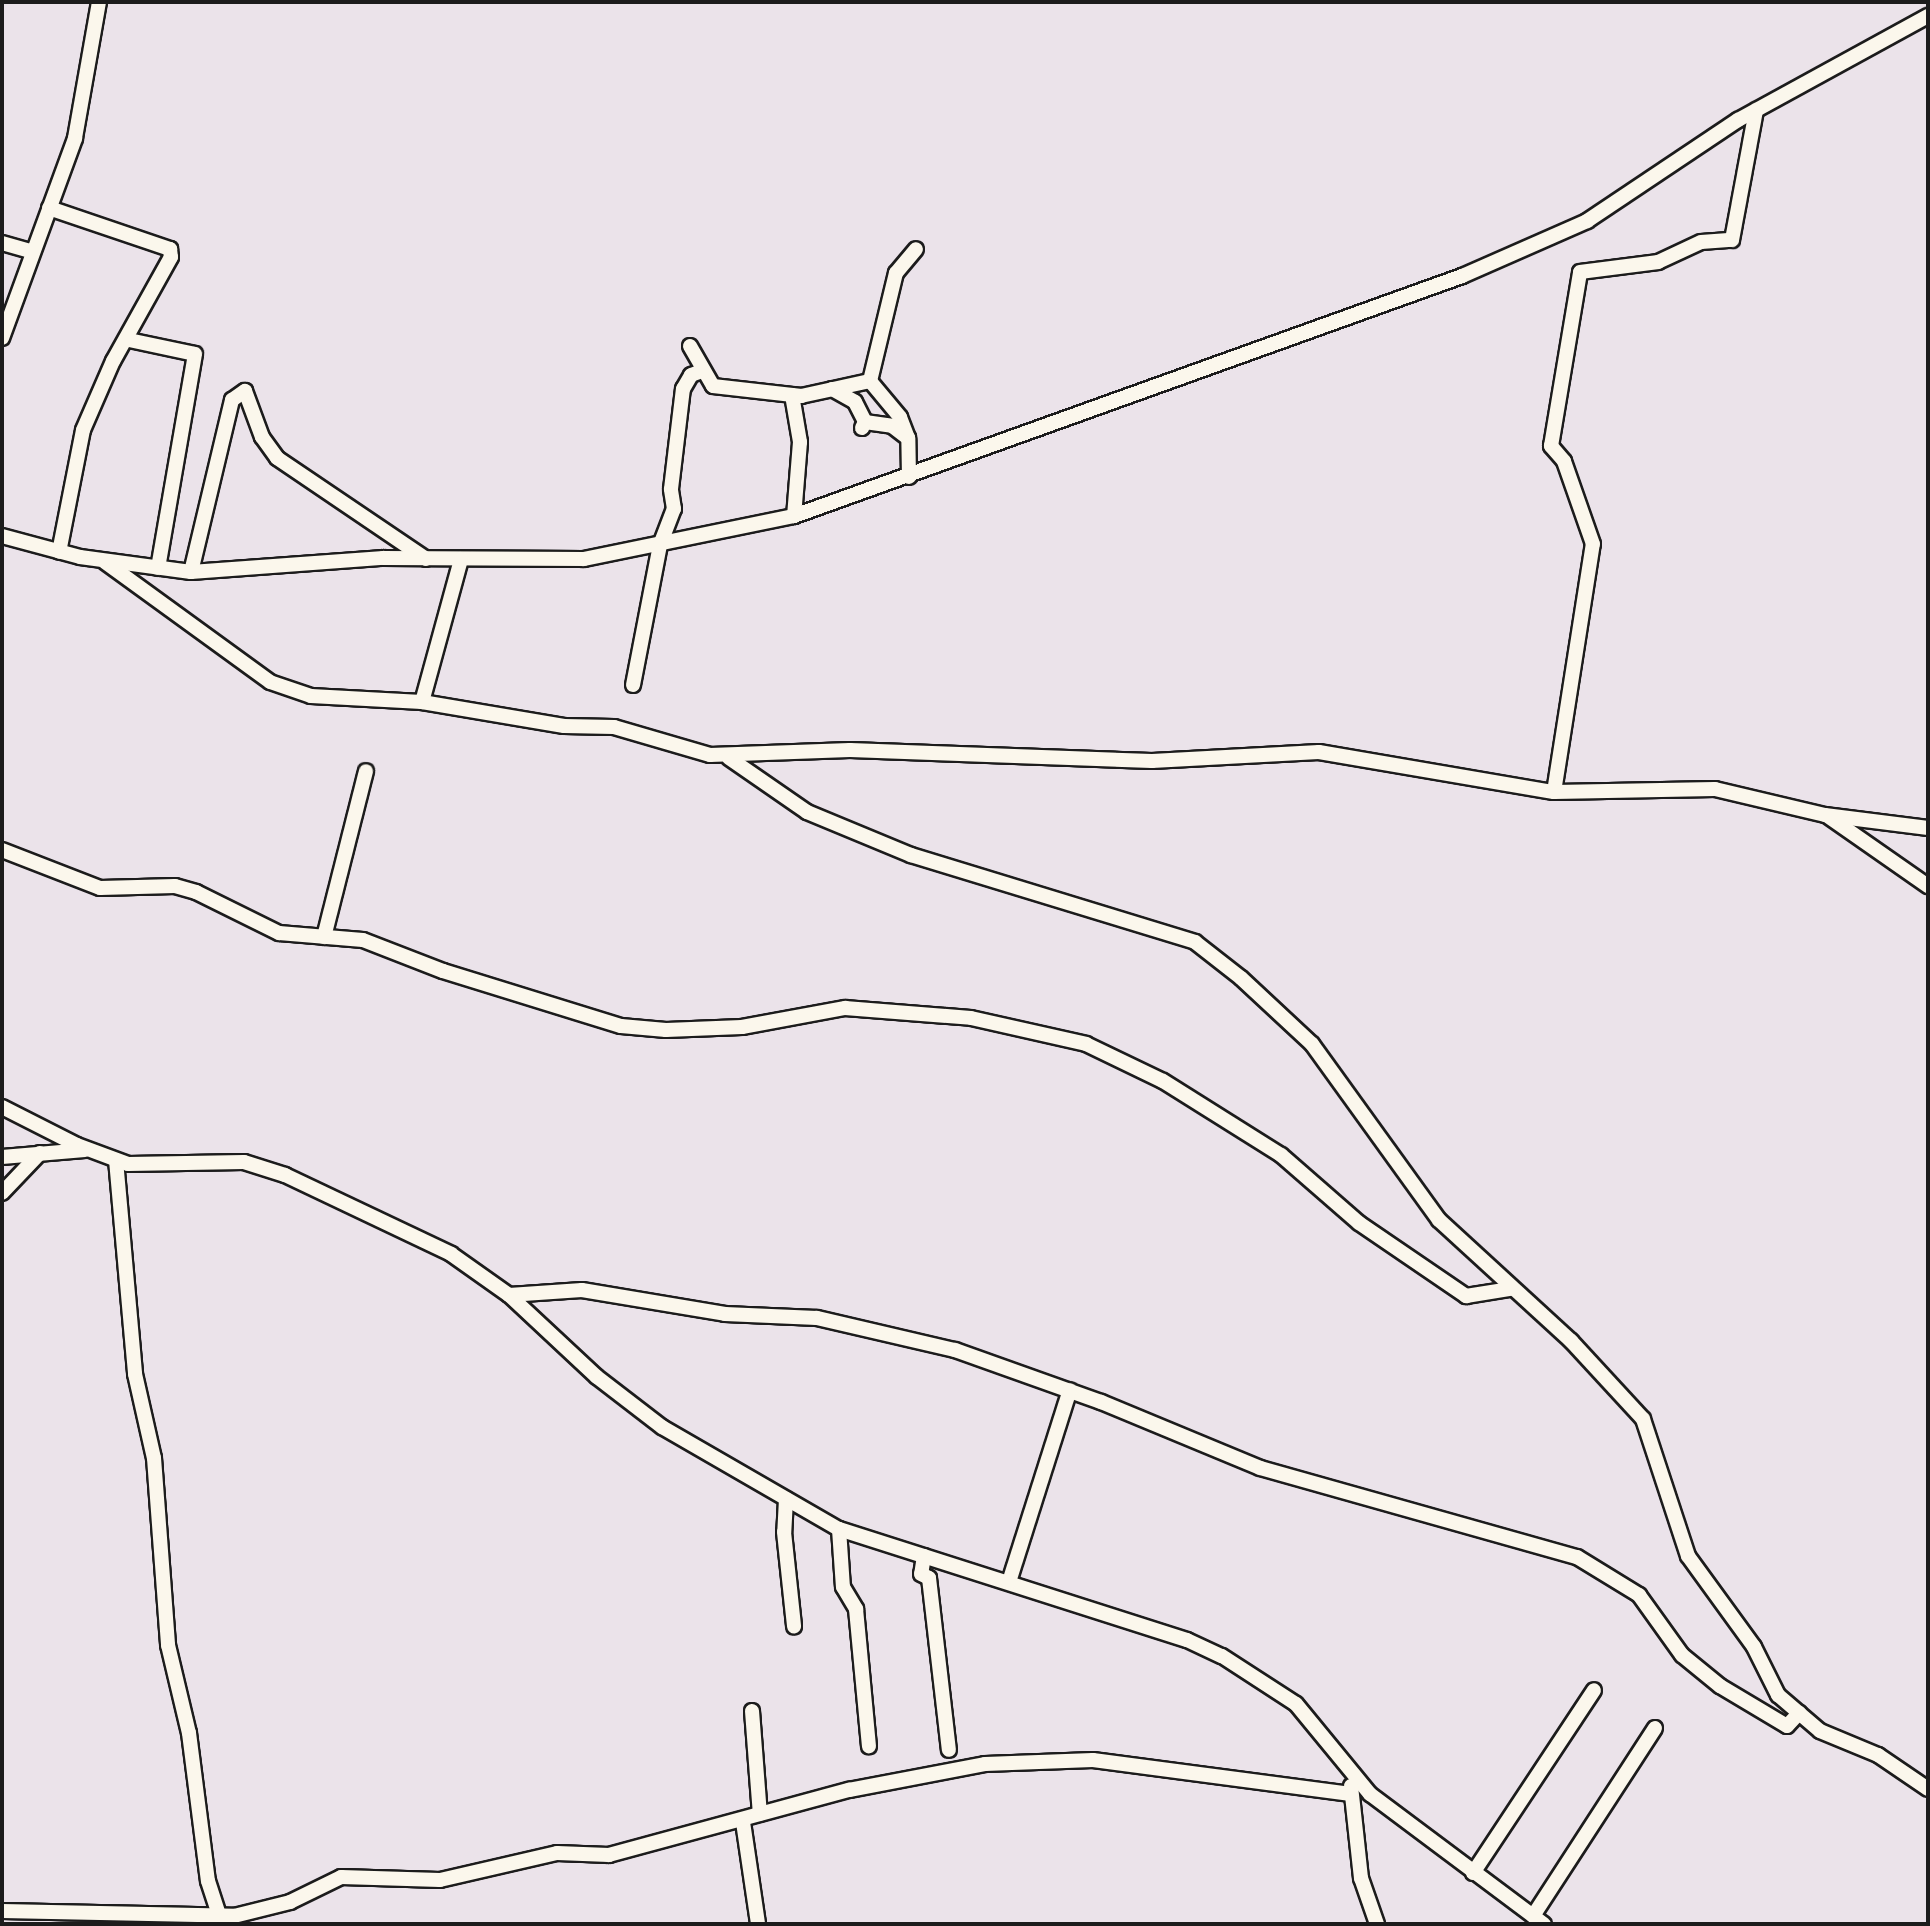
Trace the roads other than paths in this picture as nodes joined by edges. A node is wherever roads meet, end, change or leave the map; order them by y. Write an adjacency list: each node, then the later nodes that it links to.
1 (99, 2): 4 (street)
2 (1928, 16): 3 (street)
3 (1756, 110): 16 (street); 30 (street)
4 (49, 208): 7 (street); 9 (street)
5 (2, 243): 7 (street)
6 (916, 249): 12 (street)
7 (33, 252): 8 (street)
8 (2, 338)
9 (129, 340): 20 (street); 24 (street)
10 (690, 346): 11 (street)
11 (702, 371): 14 (street); 19 (street)
12 (870, 381): 13 (street); 15 (street)
13 (832, 389): 14 (street); 15 (street)
14 (792, 395): 17 (street)
15 (908, 438): 16 (street)
16 (909, 477): 17 (street)
17 (794, 516): 19 (street)
18 (2, 536): 20 (street)
19 (660, 545): 22 (street); 26 (street)
20 (59, 552): 23 (street)
21 (426, 559): 22 (street); 25 (street); 25 (street)
22 (461, 559): 27 (street)
23 (102, 560): 24 (street); 27 (street)
24 (158, 568): 25 (street)
25 (191, 572)
26 (633, 685)
27 (422, 702): 28 (street)
28 (729, 758): 30 (street); 42 (street)
29 (366, 771): 35 (street)
30 (1554, 792): 31 (street)
31 (1825, 815): 32 (street); 34 (street)
32 (1928, 828)
33 (2, 850): 35 (street)
34 (1928, 886)
35 (324, 937): 42 (street)
36 (2, 1107): 37 (street)
37 (89, 1149): 38 (street); 40 (street)
38 (40, 1153): 39 (street); 41 (street)
39 (2, 1157)
40 (116, 1160): 43 (street); 64 (street)
41 (2, 1193)
42 (1510, 1289): 52 (street)
43 (509, 1295): 44 (street); 45 (street)
44 (1070, 1390): 48 (street); 52 (street)
45 (786, 1499): 46 (street); 49 (street)
46 (839, 1529): 47 (street); 54 (street)
47 (924, 1556): 48 (street); 55 (street)
48 (1009, 1582): 56 (street)
49 (794, 1626)
50 (1594, 1690): 61 (street)
51 (752, 1711): 59 (street)
52 (1799, 1713): 57 (street)
53 (1655, 1728): 63 (street)
54 (869, 1746)
55 (949, 1750)
56 (1351, 1770): 58 (street); 61 (street)
57 (1928, 1789)
58 (1351, 1794): 59 (street); 66 (street)
59 (760, 1814): 60 (street)
60 (743, 1822): 64 (street); 65 (street)
61 (1473, 1873): 63 (street)
62 (2, 1911): 64 (street)
63 (1538, 1920)
64 (220, 1921)
65 (758, 1924)
66 (1377, 1924)

